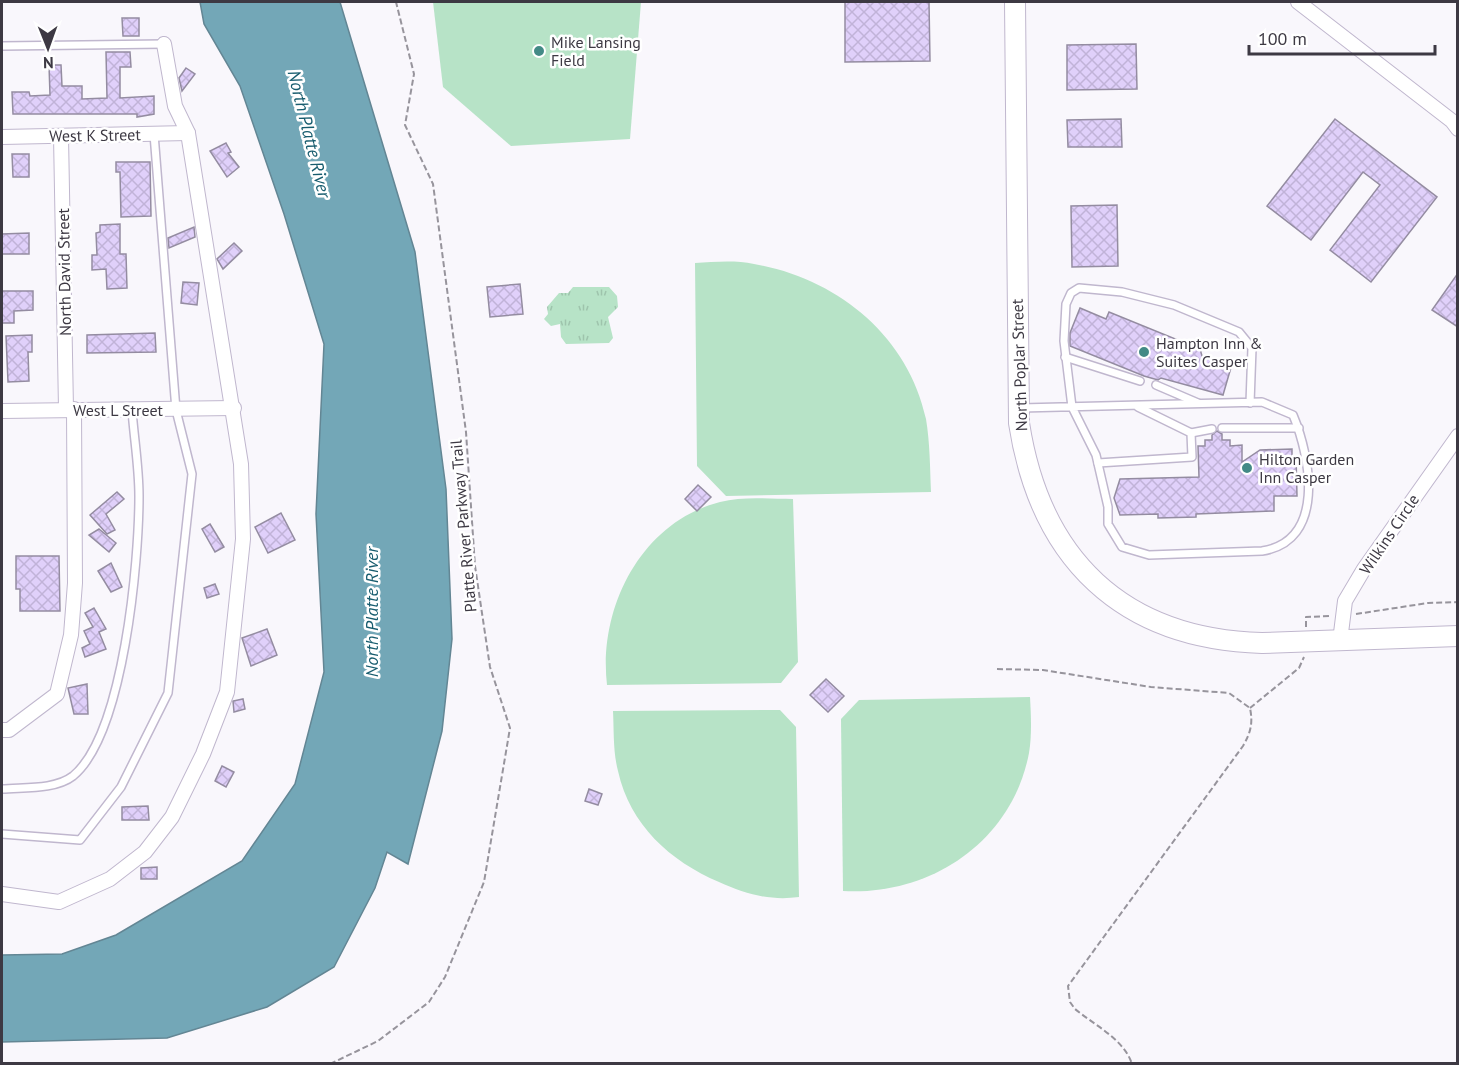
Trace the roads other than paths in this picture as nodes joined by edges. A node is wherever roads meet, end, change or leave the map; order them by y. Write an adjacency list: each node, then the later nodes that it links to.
1 (1015, 2): 18 (main road, North Poplar Street)
2 (1298, 2): 5 (street)
3 (164, 44): 4 (lane); 6 (street)
4 (2, 46)
5 (1458, 129)
6 (188, 133): 7 (street, West K Street); 17 (street)
7 (154, 134): 8 (street, West K Street); 21 (lane)
8 (61, 136): 9 (street, West K Street); 19 (street, North David Street)
9 (2, 137)
10 (1065, 357): 11 (lane); 13 (lane); 16 (lane)
11 (1140, 381)
12 (1156, 385): 14 (lane)
13 (1250, 403): 14 (lane); 24 (lane)
14 (1201, 404): 15 (lane)
15 (1134, 405): 16 (lane); 26 (lane)
16 (1072, 407): 18 (lane); 28 (lane)
17 (234, 408): 21 (street, West L Street); 34 (street)
18 (1018, 408): 30 (main road, North Poplar Street)
19 (70, 409): 20 (street, West L Street); 22 (street, West L Street); 31 (street, North David Street)
20 (132, 410): 21 (street, West L Street); 32 (lane)
21 (176, 410): 33 (lane)
22 (2, 411)
23 (1222, 428): 24 (lane)
24 (1299, 428): 28 (lane)
25 (1212, 429): 26 (lane)
26 (1191, 433): 28 (lane)
27 (1458, 436): 30 (street, Wilkins Circle)
28 (1098, 464)
29 (1458, 636): 30 (main road, North Poplar Street)
30 (1340, 641)
31 (2, 730)
32 (2, 789)
33 (2, 834)
34 (2, 894)

